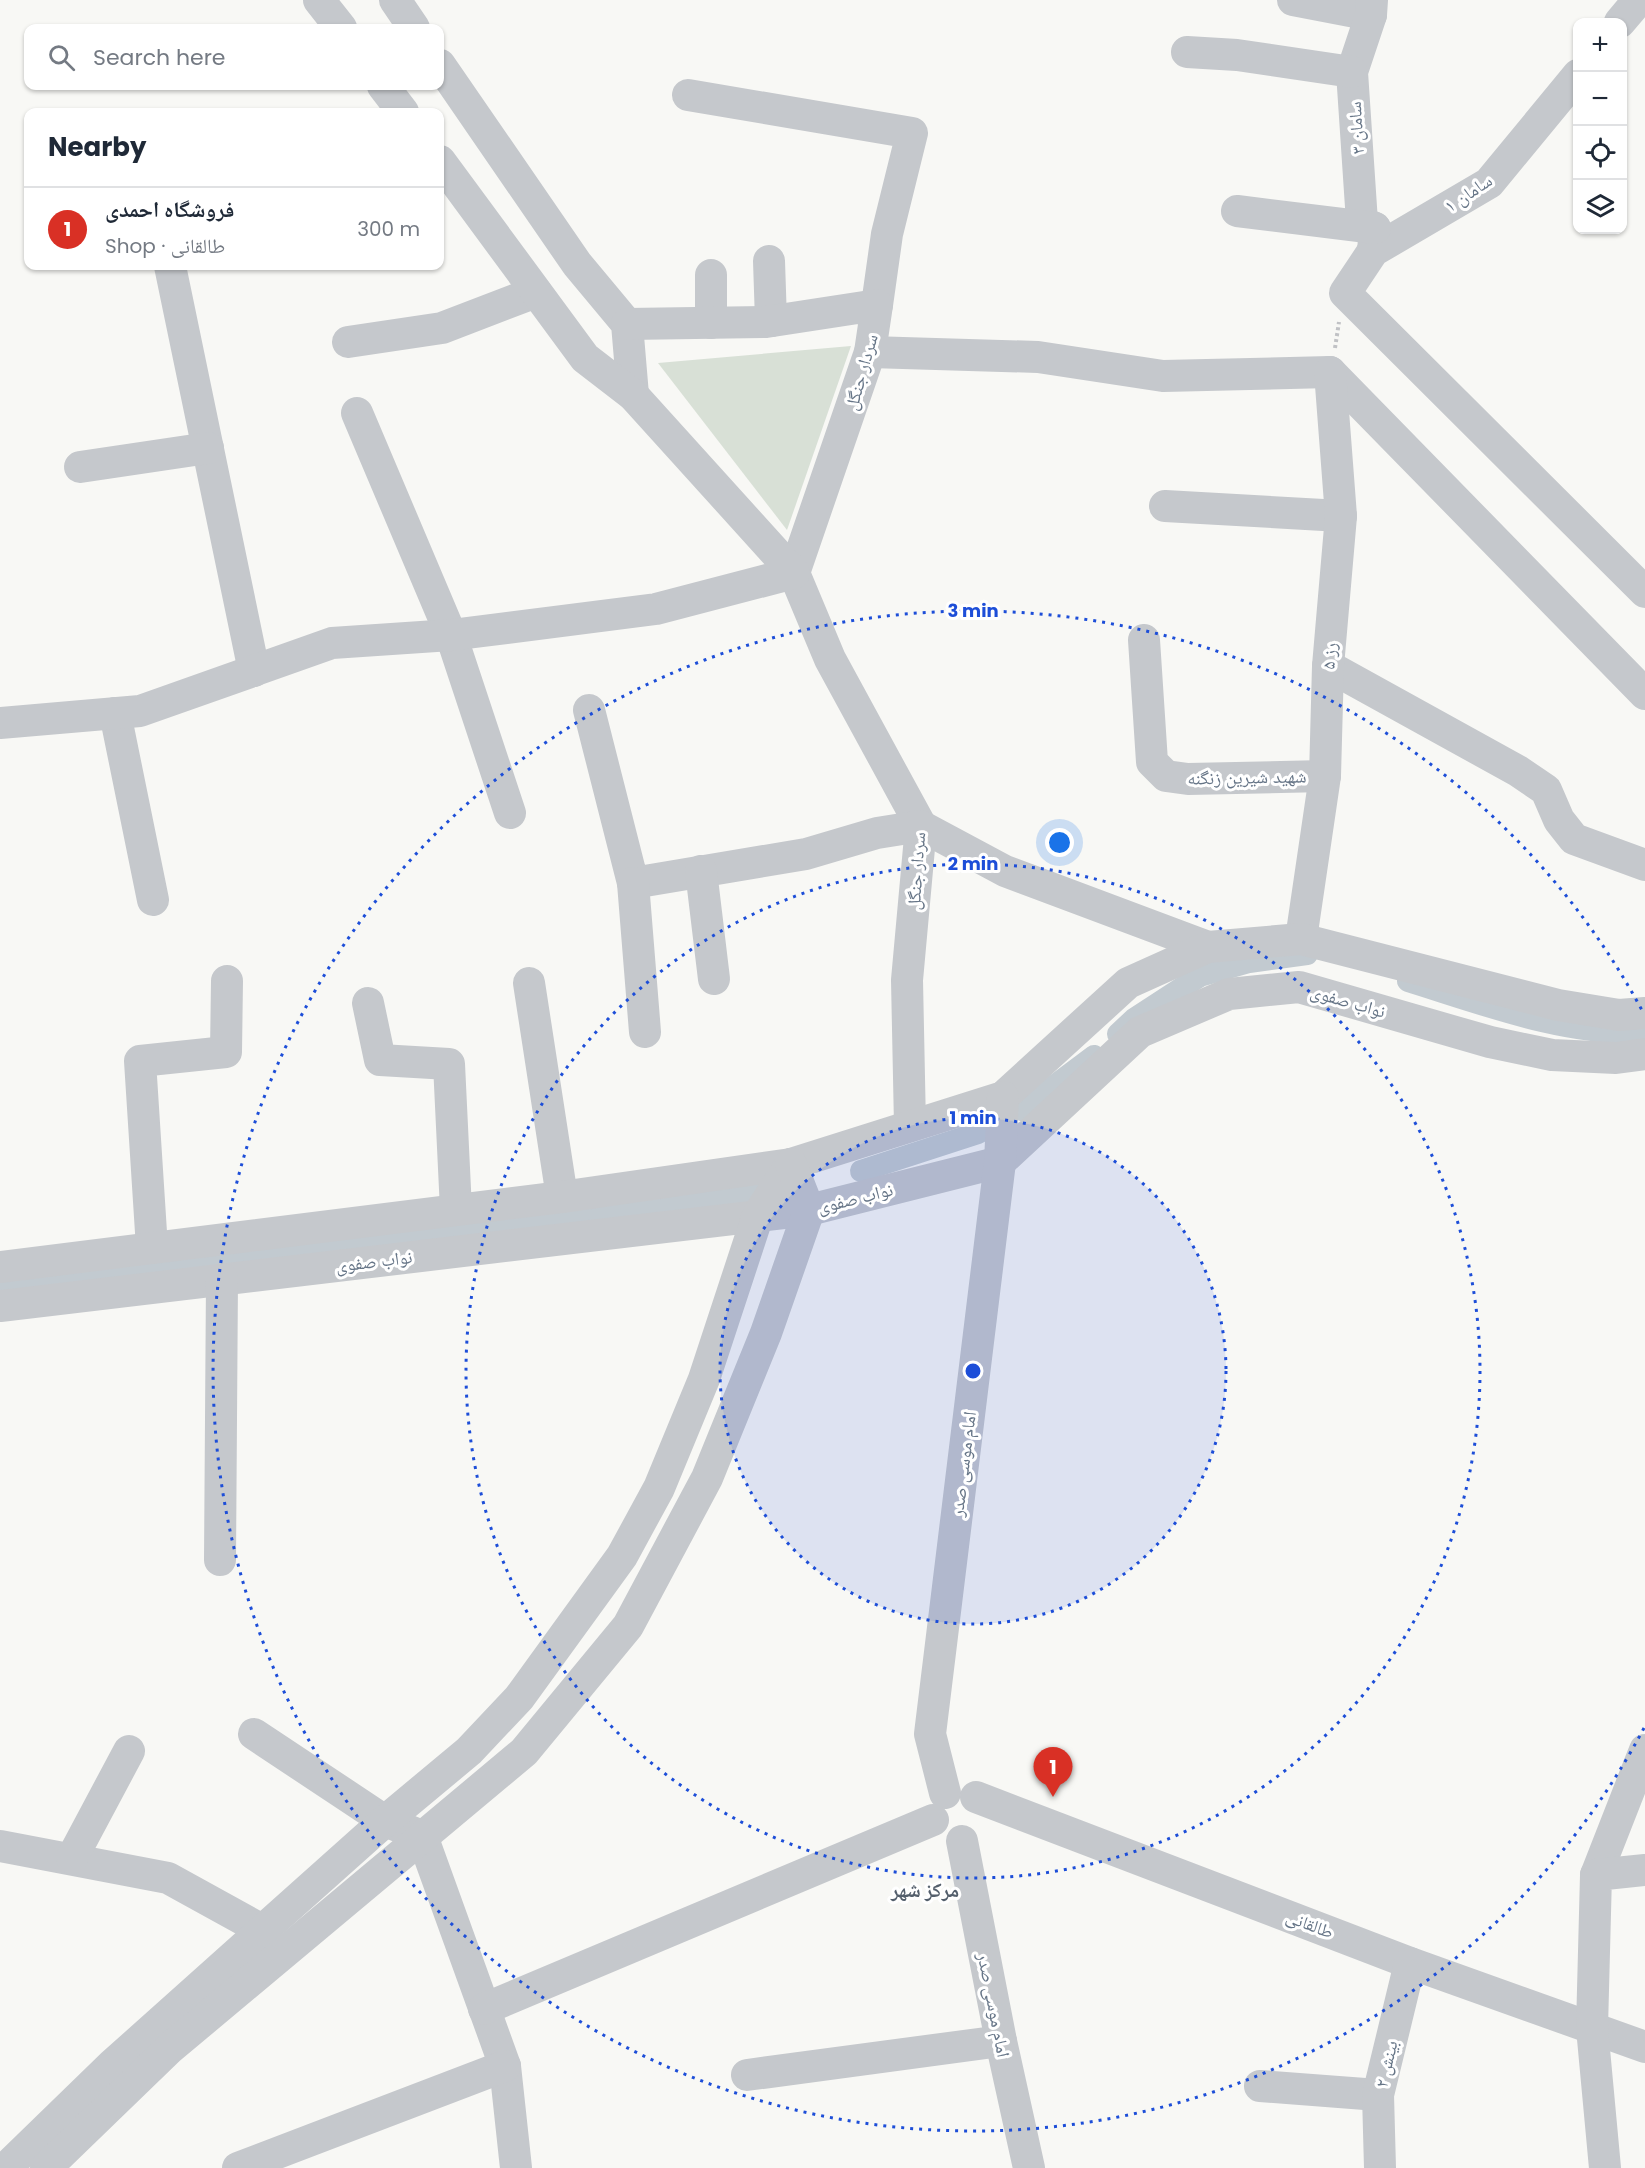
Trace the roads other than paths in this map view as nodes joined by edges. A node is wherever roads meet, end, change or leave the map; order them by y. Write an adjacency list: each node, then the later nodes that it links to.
1 (320, 0): 5 (street)
2 (395, 0): 6 (street)
3 (1293, 0): 4 (street)
4 (1371, 8): 9 (street, سامان ۳)
5 (338, 24)
6 (411, 24)
7 (1186, 52): 9 (street)
8 (444, 71): 24 (street)
9 (1352, 72): 16 (street, سامان ۳)
10 (1573, 81): 16 (street, سامان ۱)
11 (386, 90): 13 (street)
12 (688, 94): 21 (street)
13 (400, 108)
14 (444, 166): 20 (street, سردار جنگل)
15 (1238, 211): 16 (street)
16 (1374, 240): 35 (street, سامان ۱)
17 (769, 261): 22 (street)
18 (171, 270): 30 (street)
19 (711, 275): 23 (street)
20 (536, 291): 25 (street); 28 (street, سردار جنگل)
21 (877, 305): 22 (street, سردار جنگل); 26 (street, سردار جنگل)
22 (771, 321): 23 (street, سردار جنگل)
23 (711, 323): 24 (street, سردار جنگل)
24 (627, 324): 28 (street)
25 (348, 342)
26 (870, 352): 27 (street); 34 (street, سردار جنگل)
27 (1330, 372): 33 (street, رز ۵); 40 (street)
28 (633, 395): 34 (street, سردار جنگل)
29 (357, 413): 36 (street)
30 (208, 448): 31 (street); 39 (street)
31 (80, 466)
32 (1165, 506): 33 (street)
33 (1341, 516): 38 (street, رز ۵)
34 (794, 573): 36 (street); 46 (street, سردار جنگل)
35 (1645, 592)
36 (450, 634): 39 (street); 45 (street)
37 (1144, 640): 44 (street, شهید شیرین زنگنه)
38 (1328, 666): 44 (street, رز ۵); 47 (street)
39 (254, 671): 42 (street)
40 (1645, 694)
41 (589, 710): 49 (street)
42 (115, 713): 43 (street); 50 (street)
43 (0, 723)
44 (1325, 776): 51 (street, رز ۵)
45 (510, 813)
46 (921, 826): 48 (street); 52 (street); 61 (street, سردار جنگل)
47 (1645, 865)
48 (701, 872): 49 (street); 53 (street)
49 (633, 883): 58 (street)
50 (153, 900)
51 (1301, 939): 52 (street); 57 (street)
52 (1208, 947): 60 (street)
53 (714, 979)
54 (227, 981): 68 (street)
55 (529, 983): 64 (street)
56 (368, 1003): 66 (street)
57 (1645, 1013)
58 (645, 1032)
59 (1645, 1054): 62 (street, نواب صفوی)
60 (1003, 1097): 61 (street); 62 (street, امام موسی صدر)
61 (910, 1126): 63 (street)
62 (1000, 1162): 65 (street, نواب صفوی); 77 (street, امام موسی صدر)
63 (791, 1164): 64 (street); 65 (street); 67 (street)
64 (562, 1197): 66 (street)
65 (809, 1209): 67 (street, نواب صفوی); 79 (street)
66 (456, 1210): 68 (street)
67 (758, 1215): 70 (street, نواب صفوی); 78 (street)
68 (152, 1248): 69 (street)
69 (0, 1267)
70 (222, 1280): 71 (street, نواب صفوی); 72 (street)
71 (0, 1306)
72 (220, 1560)
73 (254, 1734): 78 (street)
74 (1645, 1749): 84 (street)
75 (129, 1751): 82 (street)
76 (976, 1797): 77 (street); 80 (street); 86 (street, طالقانی)
77 (939, 1807): 80 (street); 87 (street)
78 (385, 1821): 79 (street); 85 (street)
79 (422, 1836): 87 (street); 95 (street)
80 (962, 1841): 89 (street, امام موسی صدر)
81 (0, 1846): 82 (street)
82 (72, 1858): 85 (street)
83 (1645, 1870): 84 (street)
84 (1596, 1875): 88 (street)
85 (264, 1931): 96 (street)
86 (1410, 1963): 88 (street, طالقانی); 94 (street, بینش ۲)
87 (484, 2009): 91 (street)
88 (1592, 2028): 90 (street, طالقانی); 101 (street)
89 (1001, 2041): 92 (street); 99 (street, امام موسی صدر)
90 (1645, 2047)
91 (505, 2066): 97 (street); 98 (street)
92 (747, 2074)
93 (1260, 2086): 94 (street)
94 (1378, 2095): 100 (street, بینش ۲)
95 (59, 2163)
96 (6, 2168)
97 (238, 2168)
98 (516, 2168)
99 (1029, 2168)
100 (1380, 2168)
101 (1605, 2168)

